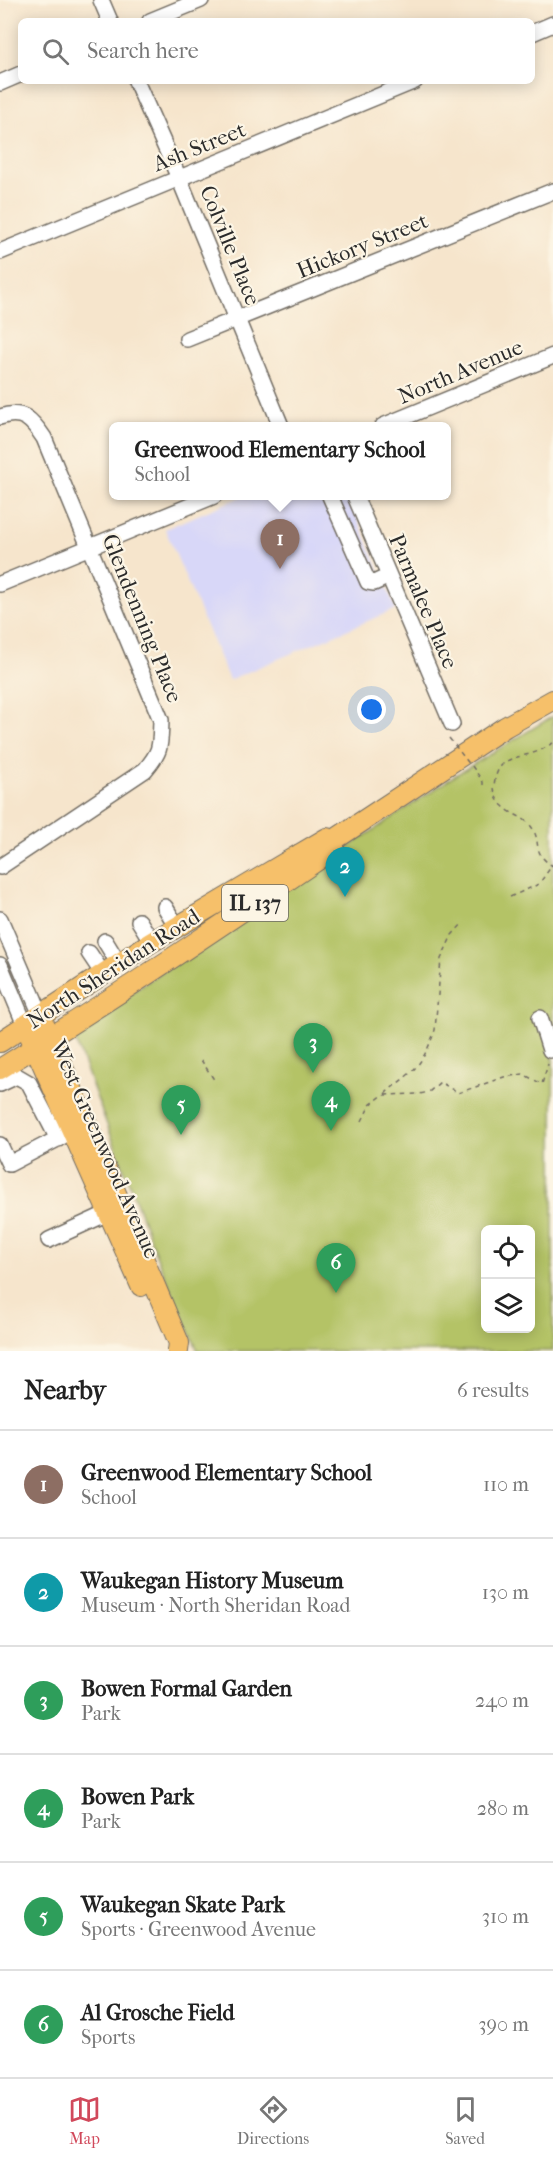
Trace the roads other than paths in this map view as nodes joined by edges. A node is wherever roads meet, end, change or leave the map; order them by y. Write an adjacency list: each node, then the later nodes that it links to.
1 (101, 0): 3 (street)
2 (201, 0): 4 (street)
3 (109, 18)
4 (157, 18)
5 (553, 24): 6 (street)
6 (535, 32)
7 (18, 75): 8 (street)
8 (0, 83)
9 (137, 84): 11 (street, Colville Place)
10 (408, 84): 11 (street, Ash Street)
11 (179, 178): 13 (street, Ash Street); 14 (street, Colville Place)
12 (553, 191): 14 (street, Hickory Street)
13 (0, 252)
14 (237, 320): 15 (street, Hickory Street); 18 (street, Colville Place)
15 (187, 339)
16 (553, 356): 19 (street, North Avenue)
17 (0, 417): 23 (street, Glendenning Place)
18 (279, 422)
19 (393, 422)
20 (202, 500): 23 (street)
21 (332, 500): 24 (street)
22 (357, 500): 24 (street, Parmalee Place)
23 (90, 546): 25 (street); 29 (street, Glendenning Place)
24 (389, 576): 27 (street, Parmalee Place)
25 (0, 584)
26 (553, 700): 28 (main road, North Sheridan Road / IL 137)
27 (451, 731)
28 (334, 840): 33 (main road, North Sheridan Road / IL 137); 42 (main road, North Sheridan Road / IL 137)
29 (0, 867)
30 (165, 907): 33 (street)
31 (0, 919): 40 (street, West Greenwood Avenue)
32 (140, 921): 35 (street)
33 (177, 927): 35 (main road, North Sheridan Road / IL 137)
34 (105, 941): 37 (street)
35 (152, 942): 37 (main road, North Sheridan Road / IL 137)
36 (89, 952): 37 (street)
37 (111, 969): 40 (main road, North Sheridan Road / IL 137)
38 (1, 970): 40 (street, West Greenwood Avenue)
39 (540, 1018): 43 (street)
40 (33, 1020): 41 (main road, North Sheridan Road); 42 (main road, West Greenwood Avenue)
41 (0, 1042)
42 (43, 1043): 44 (main road, North Sheridan Road); 46 (main road, West Greenwood Avenue); 52 (main road)
43 (550, 1050)
44 (0, 1069)
45 (0, 1084): 46 (street)
46 (46, 1097): 47 (main road, West Greenwood Avenue)
47 (65, 1136): 48 (street); 49 (main road, West Greenwood Avenue)
48 (0, 1145)
49 (108, 1213): 50 (street); 51 (main road, West Greenwood Avenue)
50 (49, 1240)
51 (172, 1351)
52 (178, 1351)

